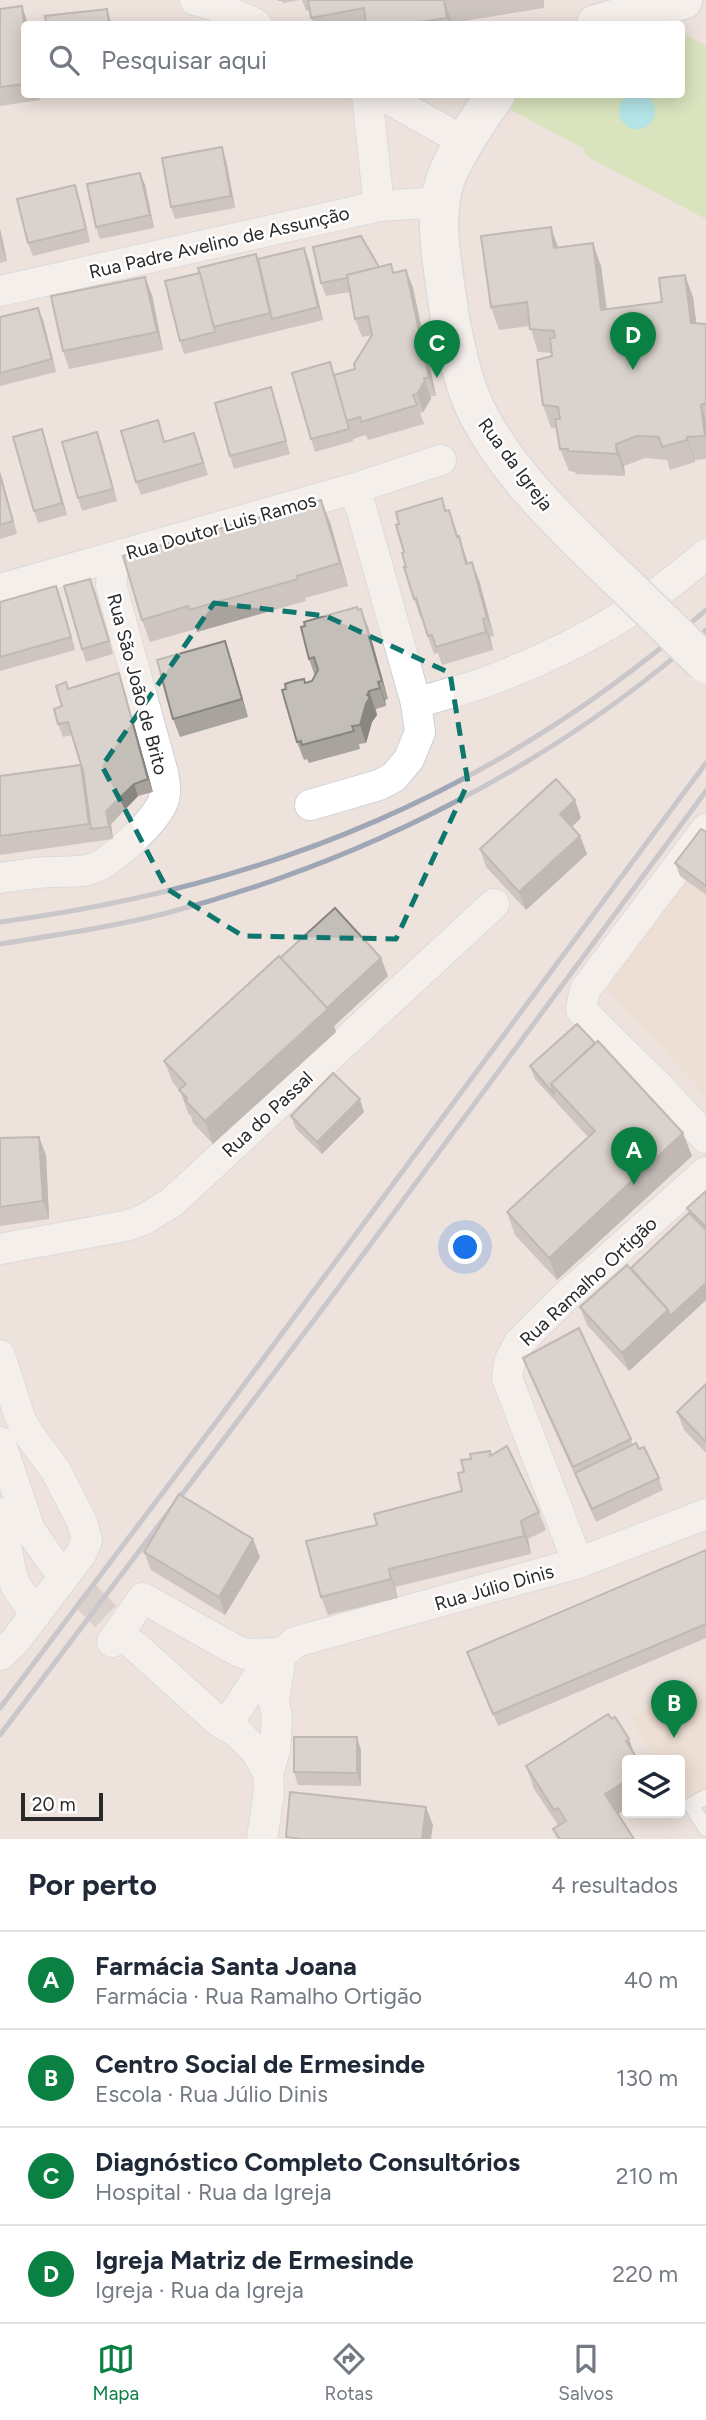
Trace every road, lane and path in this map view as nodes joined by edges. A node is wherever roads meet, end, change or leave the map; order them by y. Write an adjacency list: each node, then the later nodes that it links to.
1 (195, 0): 3 (street)
2 (683, 0): 4 (main road)
3 (248, 14)
4 (607, 21)
5 (367, 98): 10 (street)
6 (387, 98): 8 (street)
7 (493, 98): 8 (main road, Rua da Igreja)
8 (465, 142): 9 (main road, Rua da Igreja)
9 (440, 202): 10 (street, Rua Padre Avelino de Assunção); 19 (main road, Rua da Igreja, bridge)
10 (379, 206): 11 (street, Rua Padre Avelino de Assunção)
11 (0, 291)
12 (441, 460): 13 (street, Rua Doutor Luis Ramos)
13 (352, 489): 14 (street, Rua Doutor Luis Ramos); 20 (street)
14 (123, 554): 16 (street, Rua Doutor Luis Ramos); 17 (street, Rua São João de Brito)
15 (706, 554): 20 (street)
16 (87, 565): 17 (street, Rua São João de Brito); 18 (street, Rua Doutor Luis Ramos)
17 (111, 584): 23 (street, Rua São João de Brito)
18 (0, 589)
19 (706, 664)
20 (416, 703): 21 (street)
21 (310, 805)
22 (706, 829): 25 (street)
23 (0, 878)
24 (494, 904): 27 (street, Rua do Passal)
25 (706, 1138)
26 (706, 1172): 33 (street, Rua Ramalho Ortigão)
27 (0, 1249)
28 (0, 1355): 34 (street)
29 (0, 1442): 32 (street)
30 (0, 1513): 34 (street)
31 (706, 1514): 33 (street, Rua Júlio Dinis)
32 (53, 1563)
33 (578, 1563): 35 (street, Rua Júlio Dinis)
34 (35, 1614): 36 (street)
35 (281, 1653): 37 (street); 38 (street, Rua Júlio Dinis); 38 (street)
36 (0, 1655)
37 (274, 1702): 38 (street); 39 (street)
38 (232, 1729): 39 (street)
39 (268, 1773): 42 (street)
40 (706, 1797): 41 (lane)
41 (706, 1829)
42 (262, 1839)

